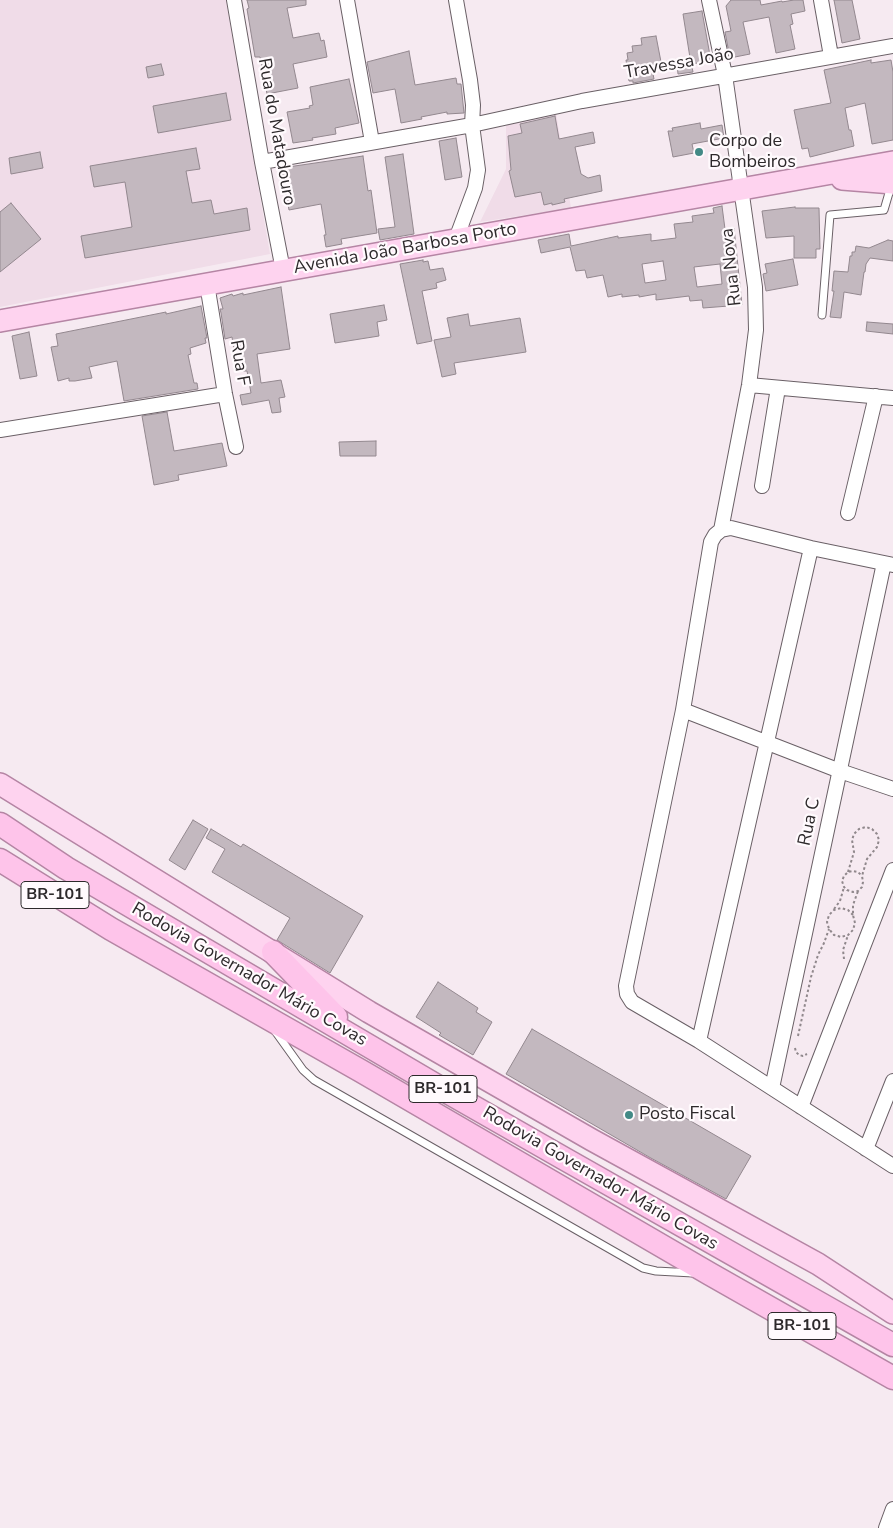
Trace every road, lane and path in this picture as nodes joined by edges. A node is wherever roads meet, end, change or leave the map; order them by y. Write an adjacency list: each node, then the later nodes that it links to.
1 (234, 0): 11 (street, Rua do Matadouro)
2 (347, 0): 10 (street)
3 (456, 0): 9 (street)
4 (709, 0): 8 (street, Rua Nova)
5 (821, 0): 7 (street)
6 (893, 46): 7 (street, Travessa João)
7 (832, 56): 8 (street, Travessa João)
8 (725, 75): 9 (street, Travessa João); 13 (street, Rua Nova)
9 (472, 125): 10 (street, Travessa João); 14 (street)
10 (372, 142): 11 (street, Travessa João)
11 (262, 162): 15 (street, Rua do Matadouro)
12 (893, 176): 13 (main road, Avenida João Barbosa Porto); 17 (lane)
13 (741, 188): 14 (main road, Avenida João Barbosa Porto); 19 (street, Rua Nova)
14 (456, 239): 15 (main road, Avenida João Barbosa Porto)
15 (283, 270): 16 (main road, Avenida João Barbosa Porto)
16 (207, 284): 18 (main road, Avenida João Barbosa Porto); 21 (street, Rua F)
17 (822, 315)
18 (0, 321)
19 (749, 385): 20 (street); 28 (street, Rua Nova)
20 (778, 388): 22 (street); 26 (street)
21 (225, 394): 24 (street); 25 (street, Rua F)
22 (876, 396): 23 (street); 27 (street)
23 (893, 398)
24 (0, 430)
25 (236, 447)
26 (762, 486)
27 (848, 512)
28 (721, 530): 29 (street); 31 (street, Rua Nova)
29 (811, 548): 30 (street); 32 (street)
30 (888, 564): 33 (street, Rua C)
31 (683, 710): 32 (street); 50 (street, Rua Nova)
32 (767, 743): 33 (street); 50 (street)
33 (840, 771): 35 (street); 52 (street, Rua C)
34 (0, 784): 46 (main road)
35 (893, 789)
36 (0, 824): 48 (highway, Rodovia Governador Mário Covas / BR-101)
37 (0, 860): 47 (highway, Rodovia Governador Mário Covas / BR-101)
38 (893, 870): 53 (street)
39 (848, 872): 40 (path); 40 (path); 41 (path)
40 (862, 876): 42 (path)
41 (844, 886): 42 (path); 43 (path)
42 (858, 890): 44 (path)
43 (834, 910): 44 (path); 45 (path)
44 (853, 916): 45 (path)
45 (828, 930): 49 (path)
46 (273, 952): 48 (highway); 57 (main road)
47 (265, 1016): 56 (highway, Rodovia Governador Mário Covas / BR-101); 56 (lane)
48 (358, 1039): 58 (highway, Rodovia Governador Mário Covas / BR-101)
49 (797, 1039)
50 (699, 1041): 52 (street, Rua Nova)
51 (893, 1082): 54 (street)
52 (772, 1088): 53 (street, Rua Nova)
53 (801, 1106): 54 (street, Rua Nova)
54 (866, 1149): 55 (street, Rua Nova)
55 (893, 1166)
56 (710, 1274): 59 (highway, Rodovia Governador Mário Covas / BR-101)
57 (893, 1313)
58 (893, 1345)
59 (893, 1378)
60 (893, 1509): 61 (street)
61 (886, 1528)

